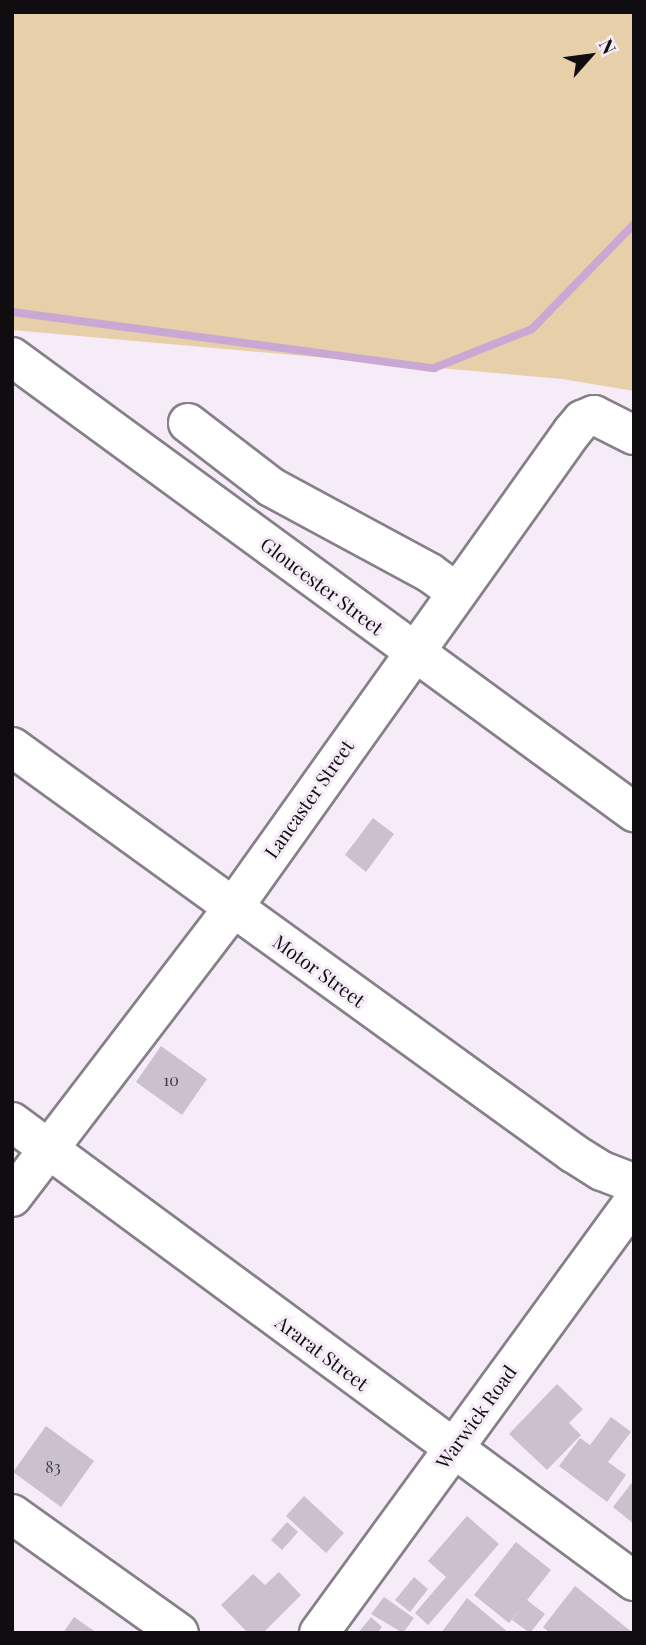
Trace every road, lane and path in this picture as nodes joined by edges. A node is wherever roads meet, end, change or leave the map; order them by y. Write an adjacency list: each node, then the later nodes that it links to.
1 (12, 357): 5 (street, Gloucester Street)
2 (188, 423): 4 (street)
3 (622, 427): 4 (street, Lancaster Street)
4 (456, 592): 5 (street, Lancaster Street)
5 (412, 652): 7 (street, Gloucester Street); 8 (street, Lancaster Street)
6 (12, 747): 8 (street, Motor Street)
7 (634, 812)
8 (232, 909): 10 (street, Lancaster Street); 11 (street, Motor Street)
9 (12, 1122): 10 (street, Ararat Street)
10 (47, 1147): 12 (street, Lancaster Street); 14 (street, Ararat Street)
11 (634, 1183)
12 (12, 1197)
13 (634, 1201): 14 (street, Warwick Road)
14 (452, 1449): 16 (street, Ararat Street); 18 (street, Warwick Road)
15 (12, 1514): 17 (street)
16 (634, 1581)
17 (179, 1633)
18 (319, 1633)

